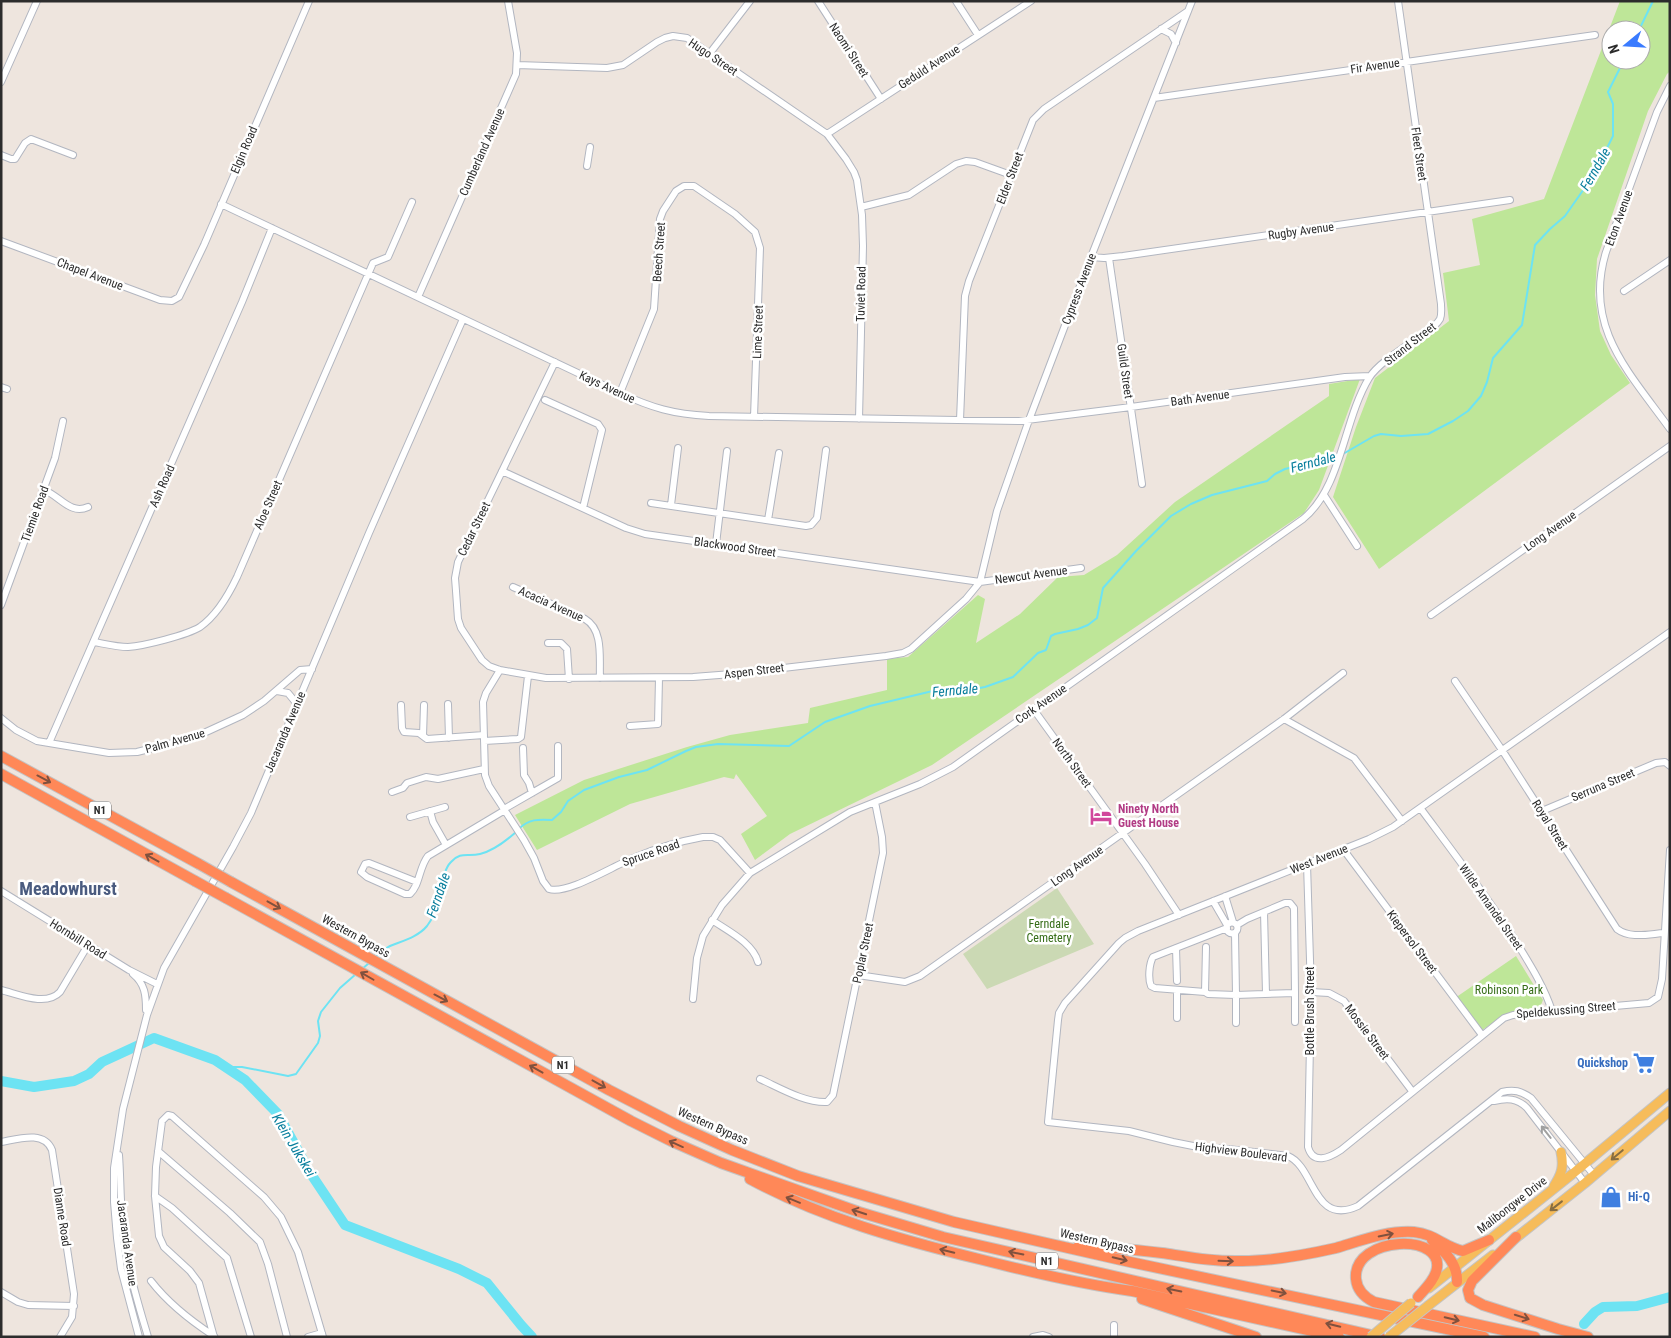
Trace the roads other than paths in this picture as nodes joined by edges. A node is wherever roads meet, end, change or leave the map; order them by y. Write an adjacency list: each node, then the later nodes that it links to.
1 (37, 1): 18 (street)
2 (309, 1): 31 (street, Elgin Road)
3 (508, 1): 17 (street, Cumberland Avenue)
4 (750, 1): 15 (street)
5 (818, 1): 21 (street, Naomi Street)
6 (956, 1): 12 (street)
7 (1031, 1): 12 (street, Geduld Avenue)
8 (1192, 1): 10 (street, Cypress Avenue)
9 (1398, 1): 16 (street, Fleet Street)
10 (1188, 11): 11 (street, Elder Street); 14 (street, Cypress Avenue)
11 (1161, 29): 14 (street); 28 (street, Elder Street)
12 (978, 35): 21 (street, Geduld Avenue)
13 (1595, 35): 16 (street, Fir Avenue)
14 (1176, 43): 20 (street, Cypress Avenue)
15 (710, 53): 17 (street, Hugo Street); 22 (street, Hugo Street)
16 (1406, 62): 20 (street, Fir Avenue); 33 (street, Fleet Street)
17 (517, 65): 43 (street, Cumberland Avenue)
18 (1, 82)
19 (1670, 86): 56 (street, Eton Avenue)
20 (1154, 98): 37 (street, Cypress Avenue)
21 (881, 99): 22 (street, Geduld Avenue)
22 (827, 134): 27 (street, Hugo Street)
23 (590, 147): 26 (street)
24 (1, 155): 25 (street)
25 (73, 155)
26 (587, 166)
27 (853, 170): 32 (street, Tuviet Road)
28 (1011, 175): 32 (street); 53 (street, Elder Street)
29 (1510, 200): 33 (street, Rugby Avenue)
30 (412, 202): 40 (street)
31 (221, 204): 34 (street, Kays Avenue); 42 (street, Elgin Road)
32 (861, 207): 52 (street, Tuviet Road)
33 (1427, 212): 38 (street, Rugby Avenue); 44 (street, Fleet Street)
34 (272, 228): 40 (street, Kays Avenue); 80 (street, Ash Road)
35 (1, 240): 42 (street, Chapel Avenue)
36 (760, 248): 48 (street, Beech Street); 51 (street, Lime Street)
37 (1091, 257): 38 (street, Rugby Avenue); 54 (street, Cypress Avenue)
38 (1109, 258): 50 (street, Guild Street)
39 (1670, 260): 41 (street)
40 (368, 274): 43 (street, Kays Avenue); 80 (street, Aloe Street)
41 (1624, 292)
42 (179, 297)
43 (418, 297): 45 (street, Kays Avenue)
44 (1441, 308): 47 (street, Strand Street)
45 (463, 319): 46 (street, Kays Avenue); 82 (street, Jacaranda Avenue)
46 (555, 362): 48 (street, Kays Avenue); 62 (street, Cedar Street)
47 (1370, 376): 50 (street, Bath Avenue); 65 (street, Cork Avenue)
48 (620, 393): 51 (street, Kays Avenue)
49 (545, 400): 69 (street)
50 (1131, 407): 54 (street, Bath Avenue); 63 (street, Guild Street)
51 (754, 417): 52 (street, Kays Avenue)
52 (859, 419): 53 (street, Kays Avenue)
53 (960, 420): 54 (street, Kays Avenue)
54 (1029, 420): 75 (street, Cypress Avenue)
55 (63, 421): 64 (street, Tiemie Road)
56 (1670, 429)
57 (1670, 446): 78 (street, Long Avenue)
58 (678, 448): 67 (street)
59 (826, 450): 71 (street)
60 (727, 451): 70 (street)
61 (779, 452): 71 (street)
62 (502, 471): 69 (street, Blackwood Street); 83 (street, Cedar Street)
63 (1142, 484)
64 (44, 490): 68 (street); 77 (street, Tiemie Road)
65 (1324, 495): 73 (street); 95 (street, Cork Avenue)
66 (651, 503): 67 (street)
67 (670, 506): 70 (street)
68 (88, 507)
69 (583, 508): 72 (street, Blackwood Street)
70 (718, 512): 71 (street); 72 (street)
71 (768, 520)
72 (716, 544): 75 (street, Blackwood Street)
73 (1357, 546)
74 (1081, 568): 75 (street, Newcut Avenue)
75 (980, 582): 88 (street, Aspen Street)
76 (513, 587): 87 (street, Acacia Avenue)
77 (1, 605)
78 (1431, 616)
79 (1670, 632): 105 (street, West Avenue)
80 (94, 642): 102 (street, Ash Road)
81 (548, 643): 86 (street)
82 (312, 669): 90 (street, Palm Avenue); 91 (street, Jacaranda Avenue)
83 (500, 670): 85 (street, Aspen Street); 101 (street)
84 (1343, 673): 97 (street, Long Avenue)
85 (528, 676): 86 (street, Aspen Street); 101 (street)
86 (570, 678): 87 (street, Aspen Street)
87 (600, 678): 88 (street, Aspen Street)
88 (659, 678): 98 (street)
89 (1455, 681): 105 (street, Royal Street)
90 (277, 691): 91 (street); 102 (street, Palm Avenue)
91 (297, 704): 142 (street, Jacaranda Avenue)
92 (424, 704): 99 (street)
93 (448, 704): 100 (street)
94 (401, 705): 99 (street)
95 (1034, 710): 112 (street, Cork Avenue); 120 (street, North Street)
96 (1, 718): 102 (street, Palm Avenue)
97 (1284, 719): 119 (street); 120 (street, Long Avenue)
98 (630, 726)
99 (424, 736): 100 (street)
100 (449, 738): 101 (street)
101 (484, 738): 108 (street)
102 (49, 744)
103 (558, 746): 111 (street)
104 (523, 748): 111 (street)
105 (1502, 750): 115 (street, West Avenue); 117 (street, Royal Street)
106 (1, 756): 178 (highway, Western Bypass / N1, one-way to 178, bridge)
107 (1667, 764): 117 (street, Serruna Street)
108 (484, 769): 110 (street); 114 (street)
109 (1, 774): 168 (highway, N1, one-way to 109, bridge)
110 (392, 792)
111 (532, 793): 114 (street)
112 (875, 802): 125 (street, Cork Avenue); 140 (street, Poplar Street)
113 (445, 808): 116 (street)
114 (504, 809): 121 (street); 125 (street, Spruce Road)
115 (1420, 809): 119 (street, West Avenue); 151 (street, Wilde Amandel Street)
116 (430, 811): 118 (street); 121 (street)
117 (1542, 811): 134 (street, Royal Street)
118 (410, 817)
119 (1402, 821): 122 (street, West Avenue)
120 (1122, 833): 131 (street, North Street); 140 (street, Long Avenue)
121 (446, 845): 126 (street)
122 (1343, 849): 124 (street, West Avenue); 156 (street, Kiepersol Street)
123 (1670, 850): 134 (street, Speldekussing Street)
124 (1307, 864): 128 (street, West Avenue); 146 (street, Bottle Brush Street)
125 (750, 874): 132 (street, Cork Avenue)
126 (418, 882): 126 (street)
127 (1, 891): 135 (street, Hornbill Road)
128 (1225, 896): 129 (street, West Avenue); 133 (street)
129 (1213, 901): 131 (street, West Avenue); 133 (street)
130 (1264, 912): 133 (street); 147 (street); 148 (street)
131 (1179, 915): 162 (street, West Avenue)
132 (712, 920): 138 (street); 150 (street, Cork Avenue)
133 (1231, 925): 137 (street); 149 (street)
134 (1664, 932): 151 (street, Speldekussing Street)
135 (88, 945): 139 (street, Hornbill Road); 143 (street)
136 (1206, 947): 145 (street)
137 (1176, 948): 141 (street); 144 (street)
138 (758, 962)
139 (128, 970): 142 (street, Hornbill Road); 152 (street)
140 (858, 975): 157 (street, Poplar Street)
141 (1177, 981)
142 (158, 984): 152 (street, Jacaranda Avenue)
143 (1, 990)
144 (1177, 990): 145 (street); 153 (street)
145 (1205, 992): 149 (street)
146 (1311, 992): 158 (street, Mossie Street); 167 (street, Bottle Brush Street)
147 (1295, 993): 148 (street); 154 (street)
148 (1266, 994): 149 (street)
149 (1236, 995): 155 (street)
150 (693, 999)
151 (1552, 1011): 156 (street, Speldekussing Street)
152 (147, 1015): 164 (street, Jacaranda Avenue)
153 (1177, 1018)
154 (1296, 1022)
155 (1236, 1023)
156 (1482, 1035): 158 (street, Speldekussing Street)
157 (760, 1079)
158 (1412, 1091): 167 (street, Speldekussing Street)
159 (1670, 1093): 169 (main road, Malibongwe Drive)
160 (1493, 1101): 162 (street, Highview Boulevard); 166 (street, one-way to 160); 169 (street, Highview Boulevard)
161 (1669, 1112): 171 (main road, one-way to 171)
162 (1048, 1122)
163 (1, 1142): 185 (street, Dianne Road)
164 (118, 1147): 189 (street, Jacaranda Avenue); 190 (street, Jacaranda Avenue)
165 (158, 1151): 174 (street); 187 (street); 193 (street)
166 (1561, 1152): 170 (street); 173 (main road)
167 (1314, 1157)
168 (721, 1163): 182 (highway, one-way to 168); 201 (highway, N1, one-way to 168)
169 (1585, 1164): 170 (main road, Malibongwe Drive); 171 (street, Highview Boulevard)
170 (1576, 1171): 172 (street); 173 (main road, Malibongwe Drive)
171 (1594, 1176): 172 (main road)
172 (1585, 1183): 176 (main road, one-way to 176)
173 (1550, 1192): 177 (main road, Malibongwe Drive)
174 (155, 1196): 191 (street); 192 (street)
175 (1426, 1235): 177 (highway); 178 (highway, one-way to 175); 179 (highway)
176 (1516, 1237): 181 (main road); 205 (highway, one-way to 205)
177 (1488, 1240): 179 (main road, Malibongwe Drive)
178 (1038, 1241): 203 (highway, Western Bypass / N1, one-way to 203)
179 (1455, 1267): 181 (highway); 184 (main road, Malibongwe Drive)
180 (151, 1281): 191 (street)
181 (1457, 1282): 202 (main road, bridge)
182 (1103, 1287): 198 (highway); 199 (highway)
183 (1, 1292): 185 (street)
184 (1414, 1300): 200 (main road, Malibongwe Drive, bridge); 204 (highway, one-way to 204)
185 (74, 1306): 188 (street, Dianne Road)
186 (1114, 1325): 197 (street)
187 (322, 1335): 194 (street)
188 (60, 1337)
189 (139, 1337)
190 (148, 1337)
191 (214, 1337)
192 (251, 1337)
193 (287, 1337)
194 (308, 1337)
195 (1033, 1337): 196 (street)
196 (1049, 1337)
197 (1114, 1337)
198 (1256, 1337)
199 (1339, 1337)
200 (1370, 1337)
201 (1380, 1337)
202 (1389, 1337)
203 (1484, 1337)
204 (1535, 1337)
205 (1588, 1337)

